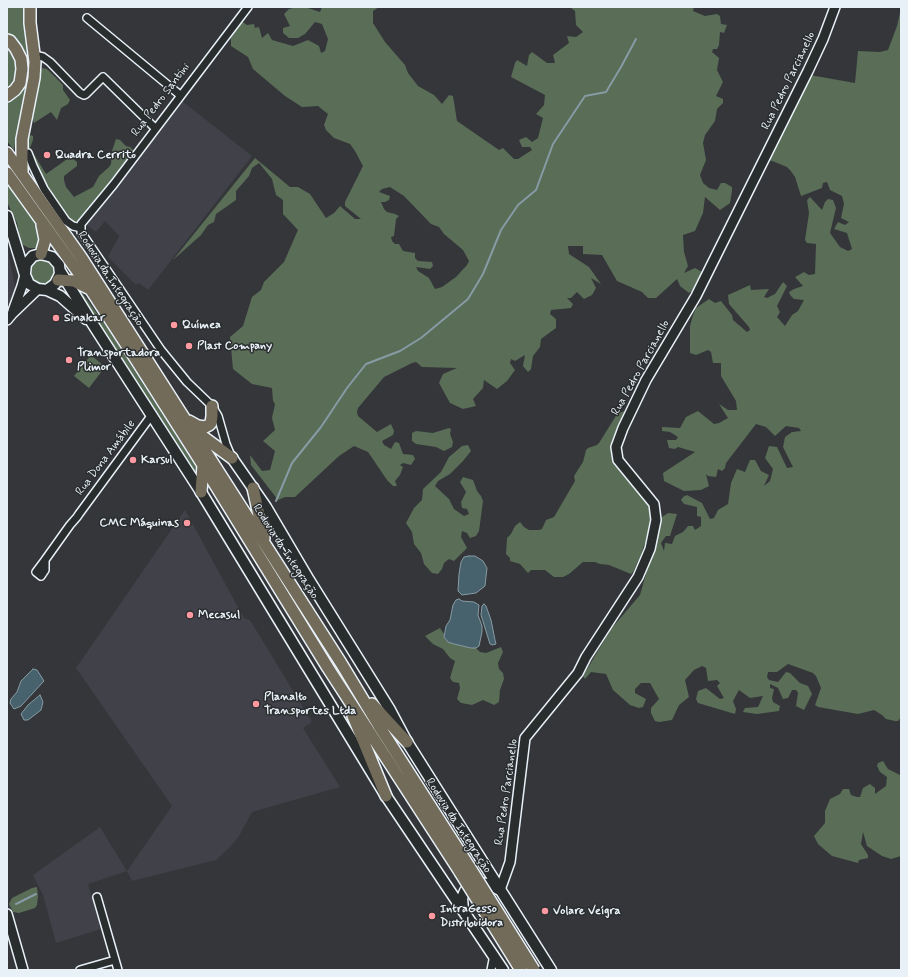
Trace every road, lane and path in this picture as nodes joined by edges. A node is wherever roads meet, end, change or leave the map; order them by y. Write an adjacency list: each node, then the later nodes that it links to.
1 (30, 7): 6 (highway)
2 (248, 7): 7 (street, Rua Pedro Santini)
3 (835, 7): 39 (street, Rua Pedro Parcianello)
4 (87, 18): 7 (street)
5 (7, 40): 8 (highway)
6 (34, 55): 9 (street); 13 (highway)
7 (180, 95): 9 (street, Rua Pedro Santini)
8 (7, 96)
9 (155, 128): 16 (street, Rua Pedro Santini)
10 (7, 153): 13 (highway, Rodovia da Integração)
11 (28, 153): 16 (street)
12 (7, 173): 15 (highway, Rodovia da Integração)
13 (22, 174): 27 (highway, Rodovia da Integração)
14 (7, 216): 17 (main road)
15 (39, 217): 18 (highway); 22 (highway, Rodovia da Integração)
16 (81, 228): 25 (street)
17 (15, 241): 18 (main road); 19 (main road)
18 (37, 255): 19 (main road); 20 (main road)
19 (25, 275): 21 (main road); 23 (street)
20 (62, 277): 21 (main road); 22 (highway); 24 (main road)
21 (42, 289): 23 (street); 24 (main road)
22 (91, 290): 29 (highway, Rodovia da Integração)
23 (9, 317)
24 (94, 326): 26 (main road)
25 (212, 406): 27 (highway); 28 (street)
26 (151, 416): 31 (main road); 33 (street, Rua Dona Amábile)
27 (188, 424): 28 (highway); 32 (highway, Rodovia da Integração)
28 (232, 458): 30 (main road)
29 (203, 465): 31 (highway); 35 (highway, Rodovia da Integração)
30 (253, 488): 32 (highway); 36 (main road)
31 (201, 492): 37 (main road)
32 (266, 546): 34 (highway, Rodovia da Integração)
33 (45, 560)
34 (341, 662): 36 (highway); 38 (highway, Rodovia da Integração)
35 (339, 684): 37 (highway); 38 (highway, Rodovia da Integração)
36 (407, 742): 39 (main road)
37 (386, 796): 41 (main road)
38 (465, 870): 50 (highway, Rodovia da Integração, bridge); 51 (highway, Rodovia da Integração, bridge)
39 (500, 890): 41 (main road); 52 (main road)
40 (97, 897): 44 (street)
41 (463, 910): 43 (main road)
42 (7, 914): 45 (street)
43 (494, 955): 48 (street); 49 (main road)
44 (115, 960): 46 (street); 47 (street)
45 (23, 970)
46 (80, 970)
47 (118, 970)
48 (491, 970)
49 (503, 970)
50 (521, 970)
51 (534, 970)
52 (550, 970)

